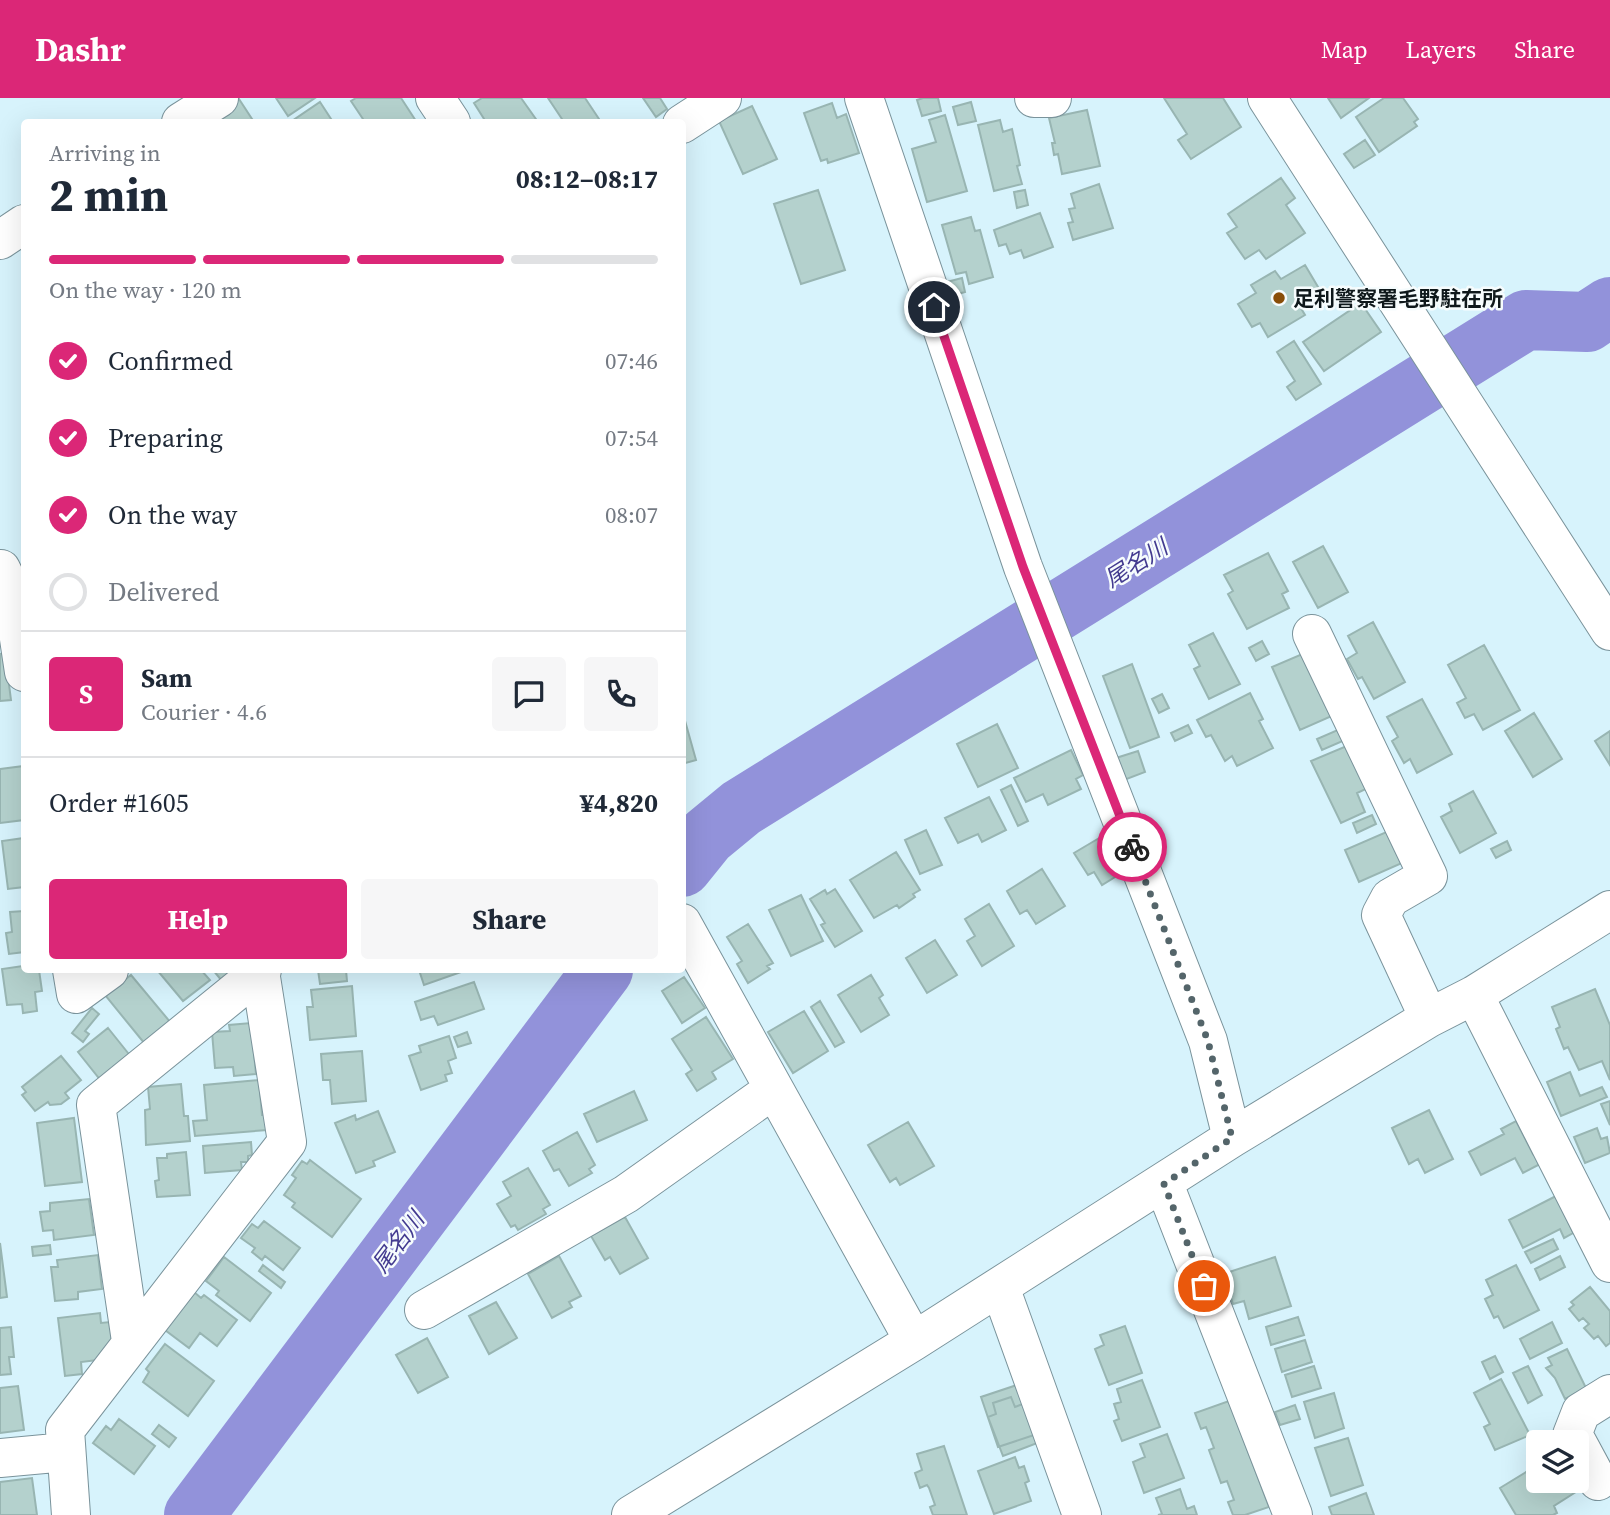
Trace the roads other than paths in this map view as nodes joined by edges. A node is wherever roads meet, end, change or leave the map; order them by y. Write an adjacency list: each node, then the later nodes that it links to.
1 (219, 98): 8 (street)
2 (435, 98): 9 (street)
3 (722, 98): 10 (street)
4 (864, 98): 27 (street)
5 (1034, 98): 6 (street)
6 (1052, 98)
7 (1267, 98): 15 (street)
8 (186, 119)
9 (449, 119)
10 (686, 121)
11 (21, 226): 12 (street)
12 (0, 240)
13 (21, 556): 14 (street)
14 (0, 569): 17 (street)
15 (1610, 631)
16 (1312, 634): 25 (street)
17 (21, 652)
18 (1610, 910): 24 (street)
19 (686, 930): 26 (street)
20 (72, 973): 21 (street)
21 (105, 973)
22 (257, 973): 32 (street)
23 (261, 973): 32 (street)
24 (1474, 995): 25 (street); 29 (street)
25 (1429, 1018): 27 (street)
26 (774, 1089): 31 (street); 33 (street)
27 (1232, 1138): 28 (street)
28 (1164, 1184): 30 (street); 43 (street)
29 (1610, 1263)
30 (1000, 1287): 33 (street); 42 (street)
31 (424, 1310)
32 (131, 1341): 36 (street)
33 (914, 1341): 41 (street)
34 (1610, 1394): 35 (street)
35 (1575, 1430)
36 (66, 1452): 37 (street); 40 (street)
37 (0, 1458)
38 (1589, 1464): 39 (street)
39 (1598, 1481)
40 (71, 1515)
41 (631, 1515)
42 (1082, 1515)
43 (1293, 1515)

